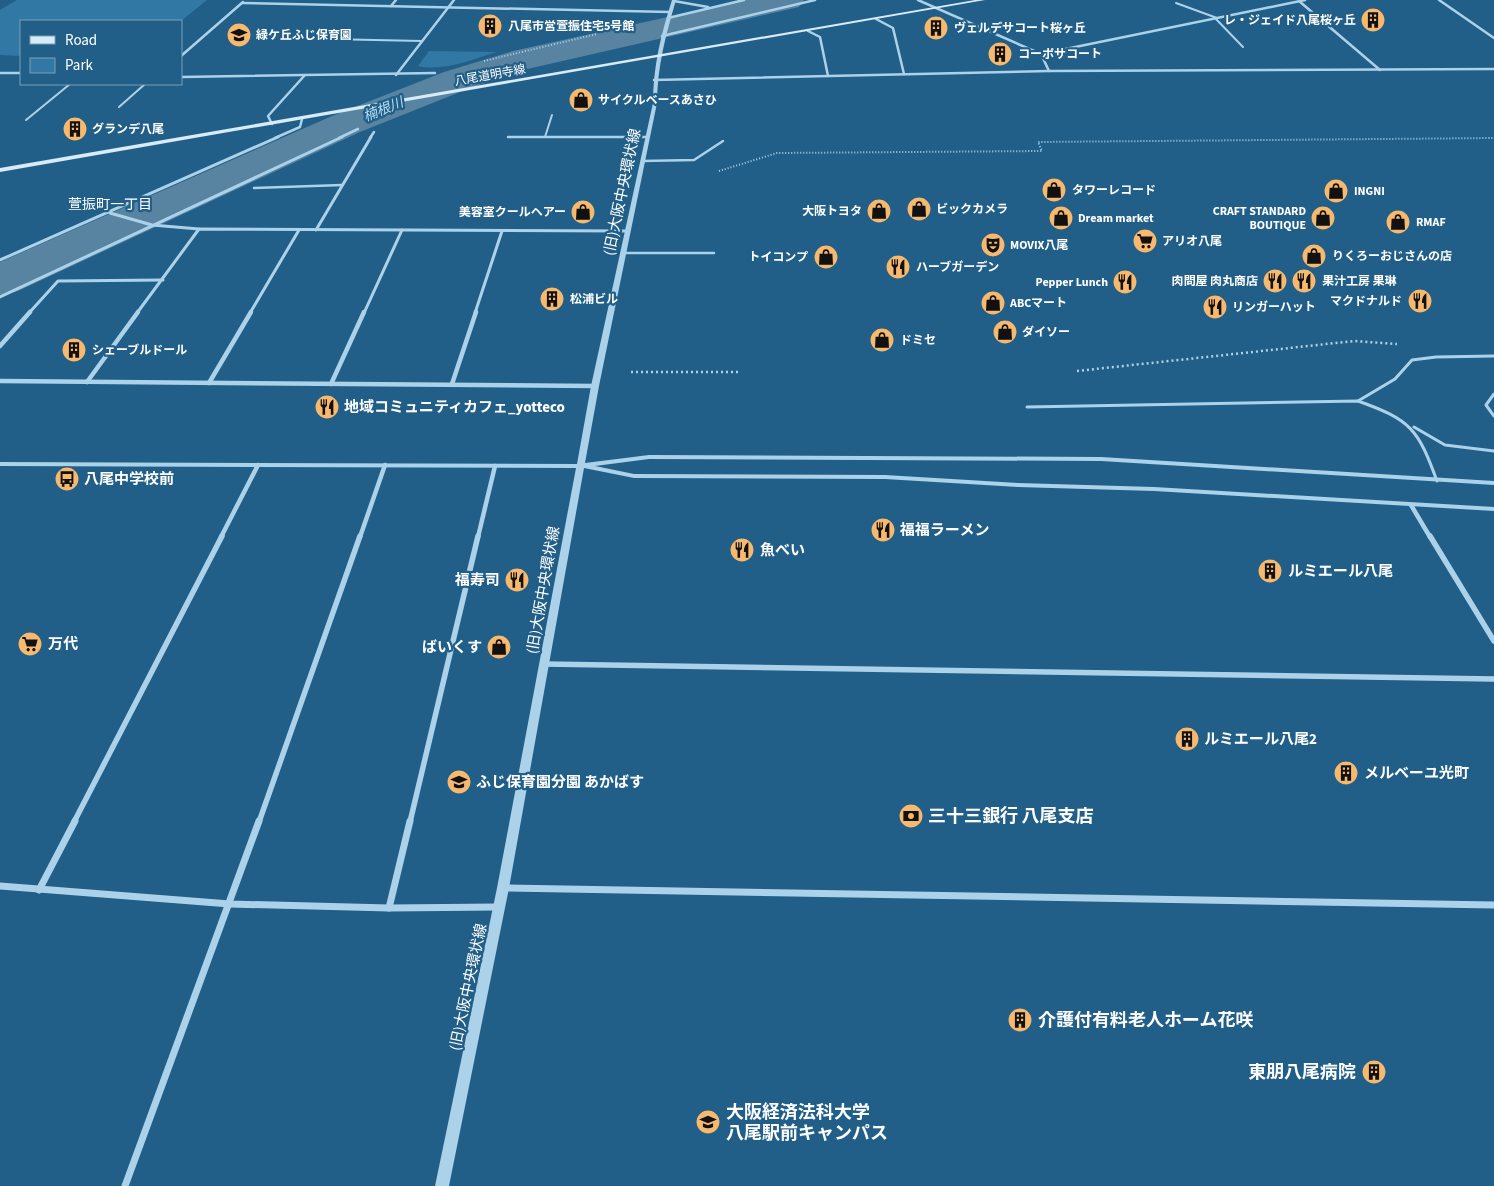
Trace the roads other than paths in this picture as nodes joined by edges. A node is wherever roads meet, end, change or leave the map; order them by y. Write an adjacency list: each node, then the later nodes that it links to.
1 (246, 0): 13 (street)
2 (321, 0): 15 (street)
3 (396, 0): 16 (street)
4 (454, 0): 18 (street)
5 (674, 0): 17 (street); 20 (street, (旧)大阪中央環状線)
6 (744, 0): 17 (street)
7 (815, 0): 25 (street)
8 (918, 0): 19 (street)
9 (983, 0): 19 (main road, 八尾道明寺線)
10 (1299, 0): 11 (street); 22 (street); 34 (street)
11 (1305, 0)
12 (1439, 0): 27 (street)
13 (242, 3): 15 (street); 31 (street)
14 (1176, 3): 22 (lane)
15 (316, 4): 16 (street)
16 (390, 6): 18 (street)
17 (714, 7): 21 (street)
18 (447, 8): 20 (street); 28 (street)
19 (937, 9): 23 (main road, 八尾道明寺線); 30 (street)
20 (670, 12): 21 (street, (旧)大阪中央環状線)
21 (668, 18): 25 (street, (旧)大阪中央環状線)
22 (1216, 18): 29 (lane); 30 (street)
23 (876, 19): 24 (main road, 八尾道明寺線); 39 (street)
24 (808, 31): 32 (main road, 八尾道明寺線); 42 (street)
25 (662, 36): 32 (street, (旧)大阪中央環状線)
26 (280, 38): 28 (lane)
27 (1494, 38)
28 (422, 41): 41 (street)
29 (1243, 47)
30 (1041, 54): 35 (street)
31 (182, 55)
32 (657, 57): 44 (street, (旧)大阪中央環状線); 49 (main road, 八尾道明寺線)
33 (1494, 69): 34 (street)
34 (1381, 70): 35 (street)
35 (1049, 71): 39 (street)
36 (0, 73): 37 (street)
37 (20, 73)
38 (434, 73): 41 (street)
39 (904, 74): 42 (street)
40 (305, 75): 41 (street); 43 (street); 51 (street)
41 (396, 75)
42 (828, 76): 44 (street)
43 (182, 77)
44 (654, 80): 56 (street, (旧)大阪中央環状線)
45 (69, 85): 50 (lane)
46 (144, 85): 47 (lane)
47 (118, 108)
48 (552, 115): 55 (lane)
49 (302, 119): 51 (main road, 八尾道明寺線); 62 (street)
50 (26, 120)
51 (272, 124): 59 (main road, 八尾道明寺線)
52 (358, 129): 63 (street)
53 (374, 132): 60 (street)
54 (508, 137): 55 (lane)
55 (545, 137): 56 (lane)
56 (648, 137): 58 (street, (旧)大阪中央環状線)
57 (723, 141): 58 (lane)
58 (642, 161): 69 (street, (旧)大阪中央環状線)
59 (0, 170)
60 (342, 185): 61 (lane); 66 (street)
61 (254, 188)
62 (110, 213): 63 (street); 72 (street)
63 (152, 225): 64 (street); 74 (street)
64 (199, 230): 65 (street); 73 (street)
65 (299, 230): 66 (street); 79 (street)
66 (316, 230): 67 (street)
67 (402, 230): 68 (street); 80 (street)
68 (502, 231): 69 (street); 81 (street)
69 (627, 231): 70 (street, (旧)大阪中央環状線)
70 (623, 253): 71 (lane); 82 (street, (旧)大阪中央環状線)
71 (714, 253)
72 (0, 260)
73 (163, 280): 75 (street); 78 (street)
74 (0, 297)
75 (0, 346)
76 (1494, 356): 84 (lane)
77 (0, 381): 78 (street)
78 (87, 382): 79 (street)
79 (209, 383): 80 (street)
80 (331, 384): 81 (street)
81 (452, 384): 82 (street)
82 (595, 386): 93 (street, (旧)大阪中央環状線)
83 (1494, 394): 86 (lane)
84 (1358, 401): 85 (lane); 87 (lane)
85 (1027, 407)
86 (1494, 416)
87 (1412, 426): 88 (lane); 94 (lane)
88 (1494, 451)
89 (0, 464): 90 (street)
90 (258, 465): 91 (street); 103 (street)
91 (385, 465): 92 (street); 104 (street)
92 (495, 466): 93 (street); 106 (street)
93 (579, 466): 94 (street); 96 (street); 99 (street, (旧)大阪中央環状線)
94 (1437, 481): 95 (street)
95 (1494, 483)
96 (1411, 505): 97 (street); 98 (street)
97 (1494, 509)
98 (1494, 641)
99 (544, 664): 100 (street); 102 (street, (旧)大阪中央環状線)
100 (1494, 679)
101 (0, 886): 103 (street)
102 (503, 888): 105 (street); 107 (street, (旧)大阪中央環状線)
103 (39, 890): 104 (street)
104 (230, 904): 106 (street); 108 (street)
105 (1494, 905)
106 (389, 908): 107 (street)
107 (499, 908): 109 (street, (旧)大阪中央環状線)
108 (124, 1186)
109 (442, 1186)

